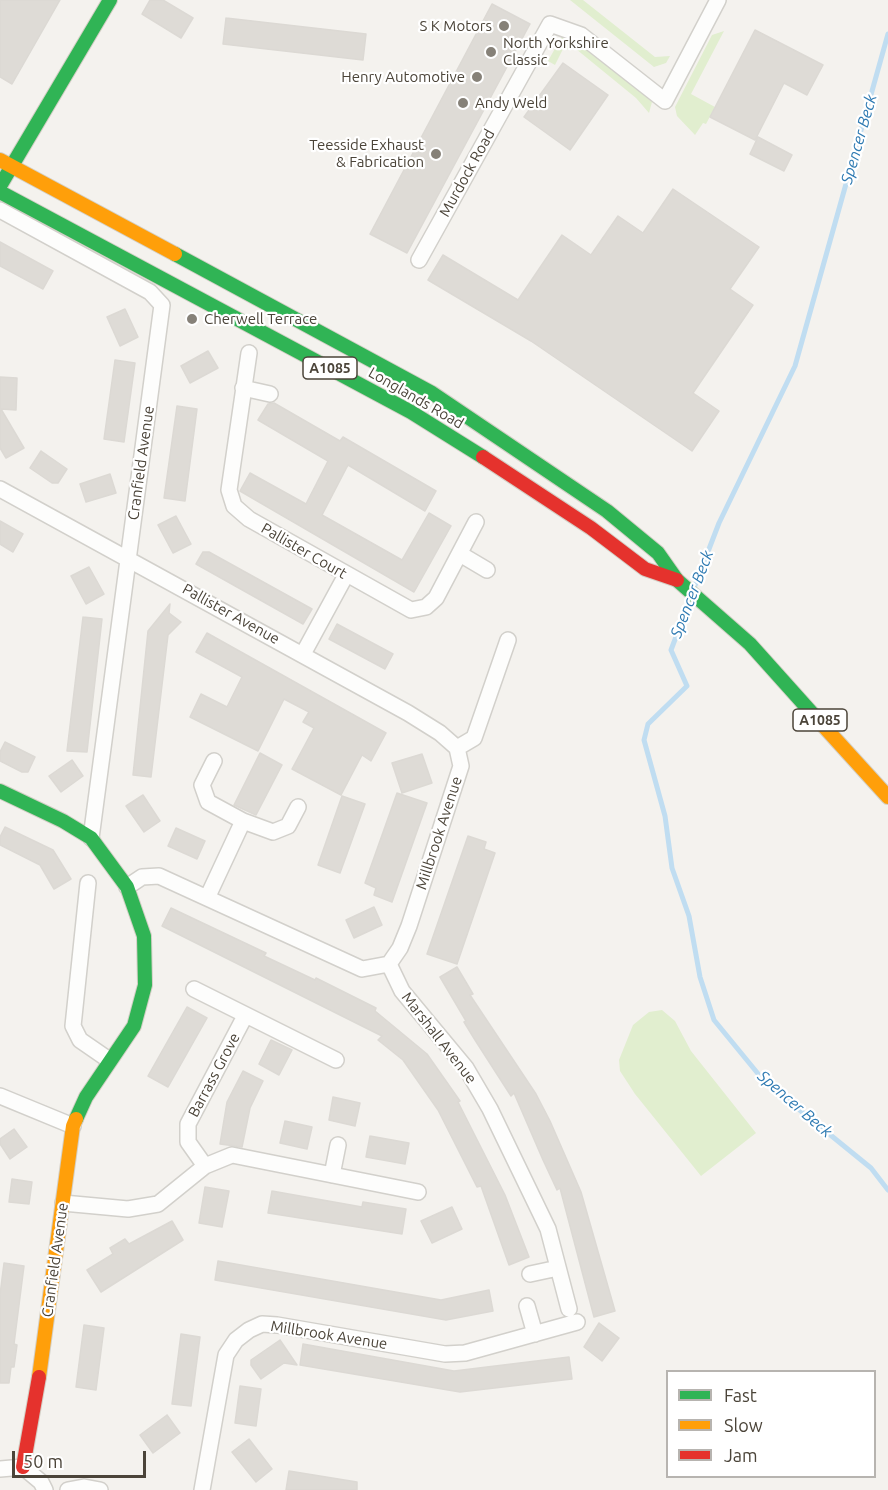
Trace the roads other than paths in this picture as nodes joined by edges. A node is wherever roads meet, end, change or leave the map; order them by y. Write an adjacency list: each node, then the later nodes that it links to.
1 (110, 0): 3 (main road)
2 (718, 0): 7 (street, Murdock Road)
3 (6, 163): 4 (main road); 17 (main road, Longlands Road / A1085)
4 (0, 186)
5 (0, 192): 17 (main road, Longlands Road / A1085)
6 (0, 210): 14 (street, Cranfield Avenue)
7 (419, 260)
8 (249, 353): 9 (street, Pallister Court)
9 (243, 388): 10 (street); 16 (street, Pallister Court)
10 (270, 394)
11 (0, 489): 14 (street, Pallister Avenue)
12 (476, 522): 13 (street, Pallister Court)
13 (460, 554): 15 (street); 16 (street, Pallister Court)
14 (128, 558): 19 (street, Pallister Avenue); 26 (street, Cranfield Avenue)
15 (488, 570)
16 (346, 575): 19 (street)
17 (681, 583): 23 (main road, A1085)
18 (508, 640): 20 (street)
19 (303, 654): 20 (street, Pallister Avenue)
20 (456, 748): 30 (street, Millbrook Avenue)
21 (214, 761): 25 (street)
22 (0, 791): 26 (main road)
23 (888, 798)
24 (298, 807): 25 (street)
25 (243, 821): 29 (street)
26 (91, 838): 28 (main road, Cranfield Avenue)
27 (88, 883): 33 (street)
28 (127, 888): 29 (street); 33 (main road, Cranfield Avenue)
29 (208, 897): 30 (street)
30 (389, 964): 42 (street, Marshall Avenue)
31 (194, 989): 32 (street)
32 (245, 1016): 34 (street); 38 (street, Barrass Grove)
33 (109, 1060): 36 (main road, Cranfield Avenue)
34 (336, 1060)
35 (0, 1096): 36 (street)
36 (73, 1126): 41 (main road, Cranfield Avenue)
37 (338, 1145): 39 (street)
38 (205, 1166): 39 (street); 41 (street)
39 (332, 1174): 40 (street)
40 (418, 1192)
41 (63, 1203): 47 (main road, Cranfield Avenue)
42 (558, 1268): 43 (street); 45 (street, Marshall Avenue)
43 (530, 1274)
44 (527, 1306): 46 (street)
45 (573, 1316): 46 (street, Millbrook Avenue)
46 (535, 1334): 52 (street, Millbrook Avenue)
47 (23, 1467): 48 (street); 49 (street)
48 (0, 1468)
49 (45, 1490)
50 (68, 1490): 51 (street)
51 (100, 1490)
52 (202, 1490)

